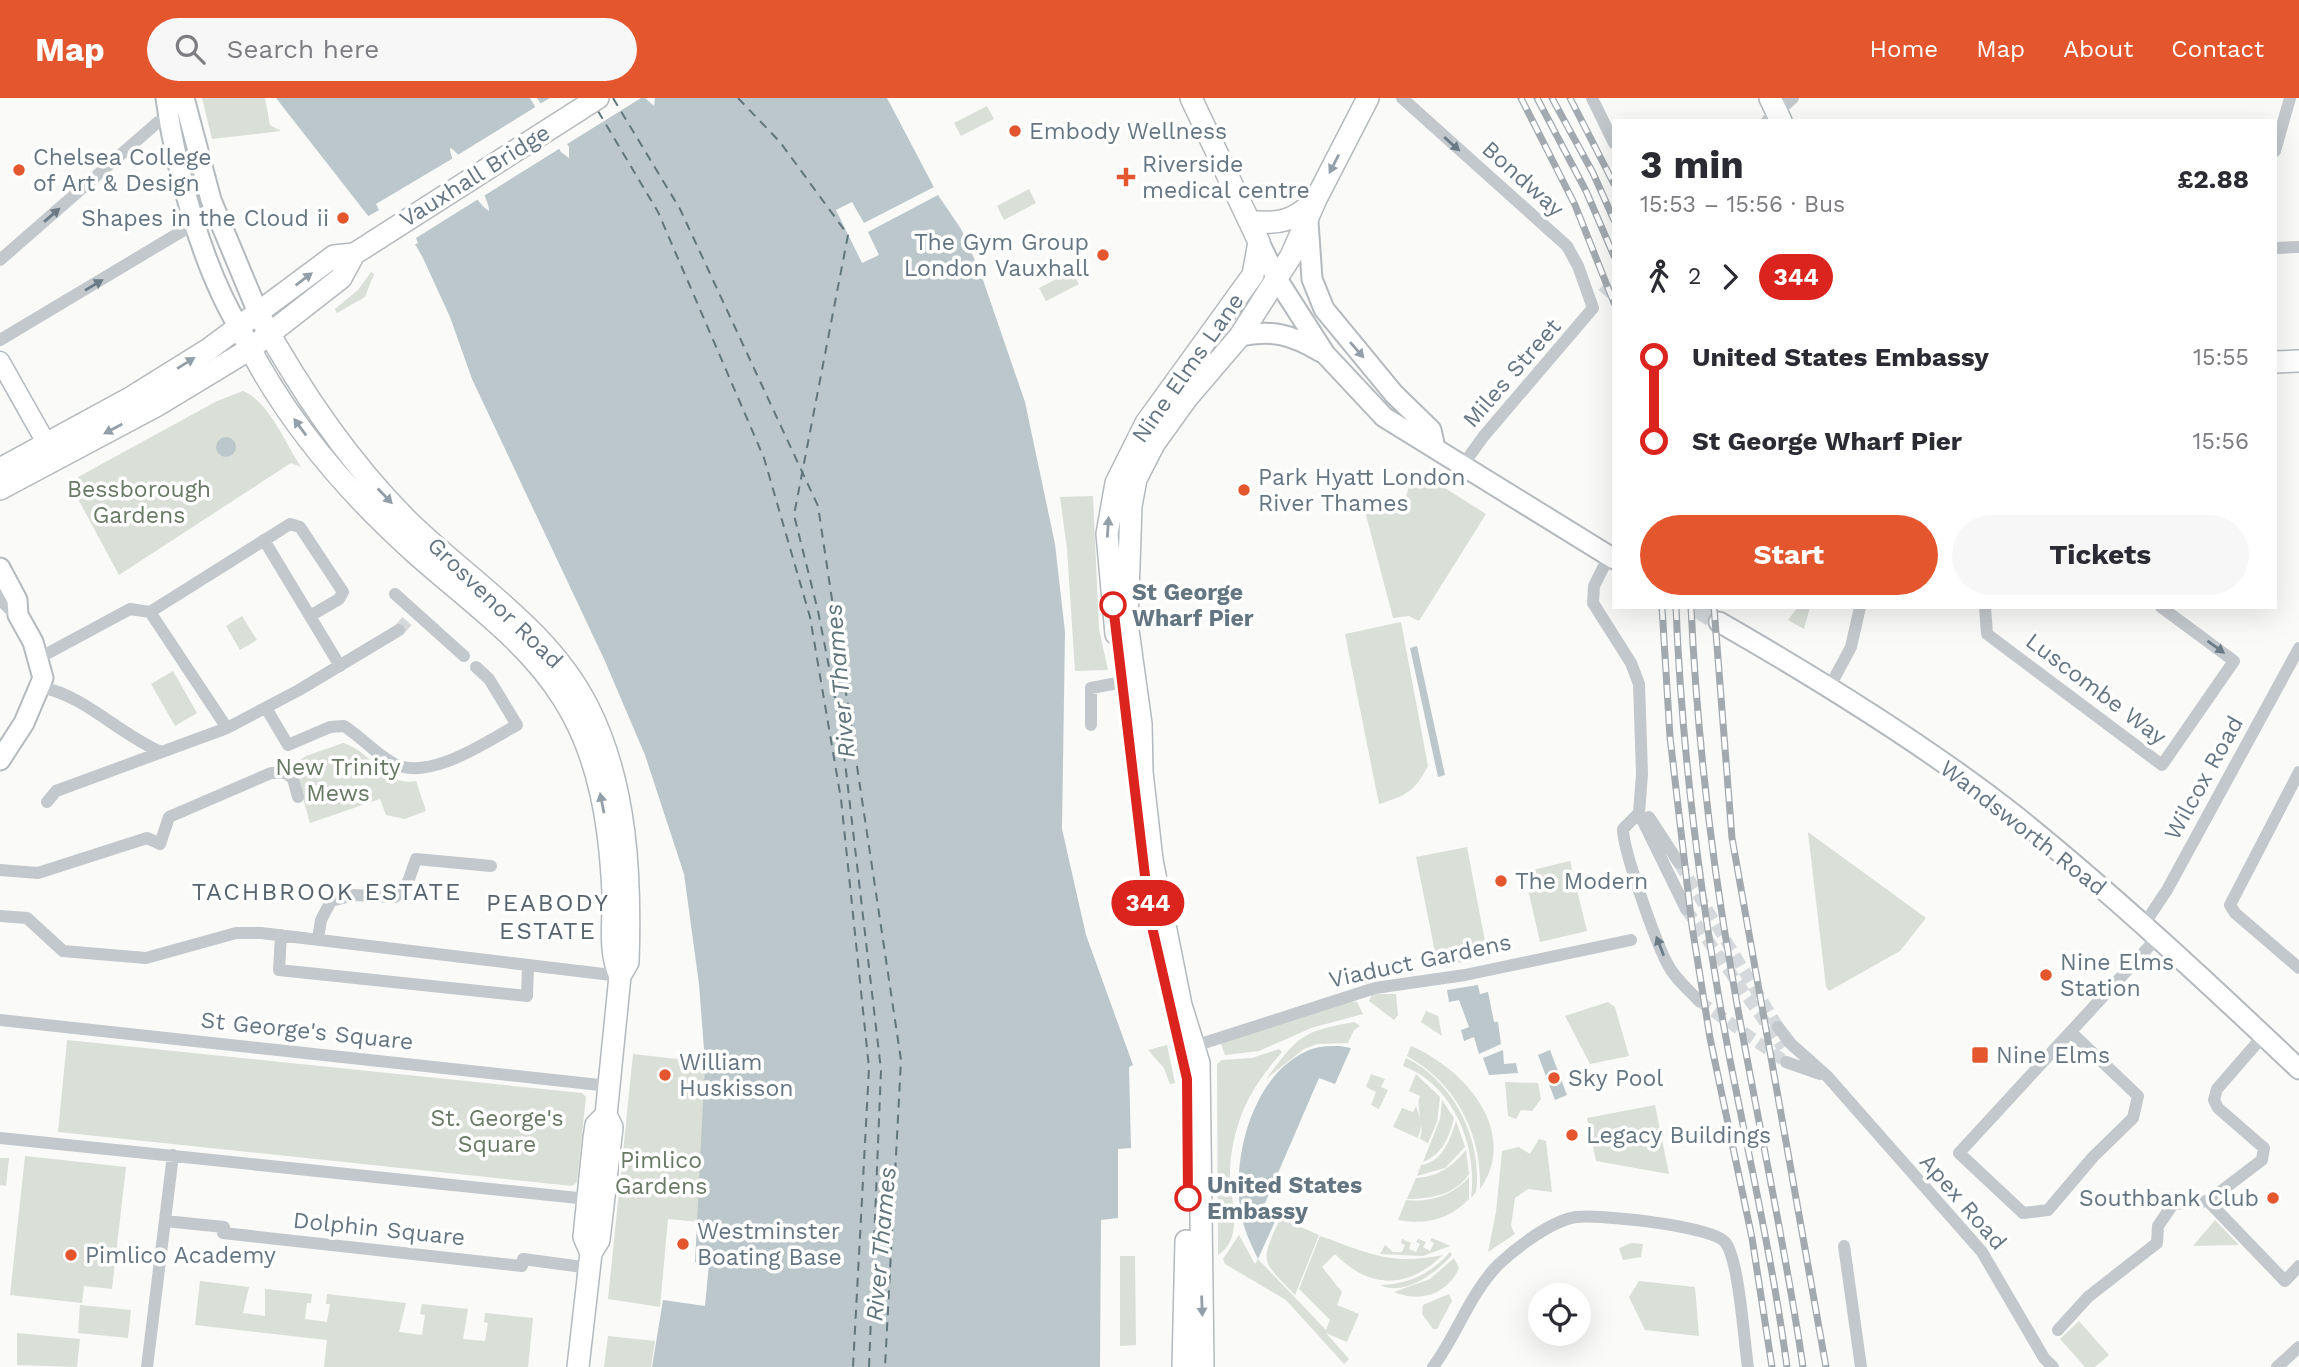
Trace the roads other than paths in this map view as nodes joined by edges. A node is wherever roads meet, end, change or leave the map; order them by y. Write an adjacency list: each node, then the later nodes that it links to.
1 (166, 98): 9 (main road)
2 (184, 98): 23 (main road)
3 (598, 98): 19 (highway, Vauxhall Bridge)
4 (1191, 98): 13 (highway)
5 (1368, 98): 12 (highway, Nine Elms Lane, one-way to 12)
6 (1402, 98): 22 (street, Bondway, one-way to 22)
7 (1592, 98): 10 (street)
8 (2290, 98): 11 (street)
9 (170, 121): 15 (main road); 20 (street, one-way to 9)
10 (1612, 139)
11 (2277, 144)
12 (1316, 199): 13 (highway); 14 (highway, Nine Elms Lane)
13 (1249, 221): 16 (highway)
14 (1308, 222): 21 (highway, Nine Elms Lane); 33 (main road, one-way to 33)
15 (198, 226): 24 (main road); 27 (street, one-way to 15)
16 (1259, 242): 21 (main road); 55 (highway, Nine Elms Lane, one-way to 16)
17 (2299, 247): 18 (street)
18 (2277, 248)
19 (354, 254): 23 (highway, Vauxhall Bridge, one-way to 19); 25 (highway, Vauxhall Bridge)
20 (0, 260)
21 (1277, 279): 26 (highway, Nine Elms Lane); 29 (main road)
22 (1593, 308): 35 (street, Miles Street)
23 (259, 315): 24 (highway); 25 (highway, Grosvenor Road)
24 (240, 329): 28 (highway, Grosvenor Road); 34 (highway, one-way to 24)
25 (270, 335): 28 (highway); 79 (highway, Grosvenor Road, one-way to 79)
26 (1240, 337): 29 (main road); 55 (highway, Nine Elms Lane)
27 (0, 340)
28 (250, 349): 34 (highway, one-way to 34); 79 (highway, Grosvenor Road, one-way to 28)
29 (1325, 354): 33 (main road)
30 (2299, 361): 32 (highway)
31 (0, 362): 34 (main road)
32 (2277, 362)
33 (1435, 448): 35 (main road)
34 (51, 451): 36 (highway)
35 (1463, 465): 38 (main road)
36 (0, 484)
37 (264, 540): 45 (street); 47 (street); 47 (street)
38 (1611, 557): 64 (street)
39 (0, 569): 46 (main road)
40 (395, 594): 51 (street)
41 (0, 596): 46 (street)
42 (1860, 609): 57 (street)
43 (1985, 609): 44 (street, Luscombe Way, one-way to 43)
44 (2164, 609)
45 (149, 612): 52 (street); 60 (street)
46 (18, 615): 52 (main road)
47 (310, 616): 53 (street)
48 (1719, 622): 57 (main road, Wandsworth Road)
49 (399, 630): 53 (street)
50 (2299, 648): 73 (street, Wilcox Road)
51 (464, 656)
52 (39, 658): 56 (main road)
53 (340, 666): 58 (street)
54 (476, 667): 58 (street)
55 (1128, 682): 59 (street); 85 (highway, Nine Elms Lane)
56 (41, 687): 61 (street); 62 (main road)
57 (1829, 688): 73 (main road, Wandsworth Road)
58 (266, 708): 60 (street)
59 (1091, 725)
60 (227, 728): 61 (street)
61 (161, 752): 66 (street)
62 (0, 760)
63 (2299, 772): 78 (street)
64 (1641, 794): 67 (street); 68 (street)
65 (298, 797): 70 (street)
66 (47, 802)
67 (1639, 813): 71 (street); 80 (street, one-way to 67)
68 (1679, 863)
69 (491, 866): 75 (street)
70 (0, 870)
71 (1686, 909)
72 (0, 916): 74 (street)
73 (2150, 932): 83 (street, Wilcox Road); 84 (main road, Wandsworth Road)
74 (281, 935): 75 (street); 77 (street)
75 (318, 938): 77 (street)
76 (1632, 940): 85 (street, Viaduct Gardens)
77 (528, 965): 79 (street)
78 (2299, 968)
79 (620, 976): 90 (highway, Grosvenor Road)
80 (1699, 1001)
81 (0, 1020): 90 (street, St George's Square)
82 (1777, 1027): 89 (street)
83 (2071, 1032): 83 (street, Wilcox Road)
84 (2263, 1036): 88 (main road, Wandsworth Road); 95 (street)
85 (1188, 1048): 104 (highway, Nine Elms Lane); 105 (highway, Nine Elms Lane, one-way to 105)
86 (1783, 1048): 89 (street)
87 (1786, 1062): 89 (street)
88 (2299, 1069)
89 (1827, 1076): 109 (street, Apex Road)
90 (609, 1086): 91 (highway, Grosvenor Road)
91 (606, 1115): 94 (highway, Grosvenor Road); 98 (highway, Grosvenor Road)
92 (0, 1139): 93 (street)
93 (173, 1156): 94 (street); 96 (street)
94 (588, 1199): 98 (highway, Grosvenor Road)
95 (2208, 1200): 99 (street); 100 (street)
96 (164, 1221): 98 (street, Dolphin Square); 102 (street)
97 (1844, 1245): 108 (street)
98 (590, 1260): 103 (highway, Grosvenor Road)
99 (2299, 1266)
100 (2058, 1330)
101 (2299, 1347): 110 (street)
102 (147, 1367)
103 (578, 1367)
104 (1183, 1367)
105 (1203, 1367)
106 (1433, 1367): 107 (street)
107 (1748, 1367)
108 (1861, 1367)
109 (2053, 1367)
110 (2277, 1367)

